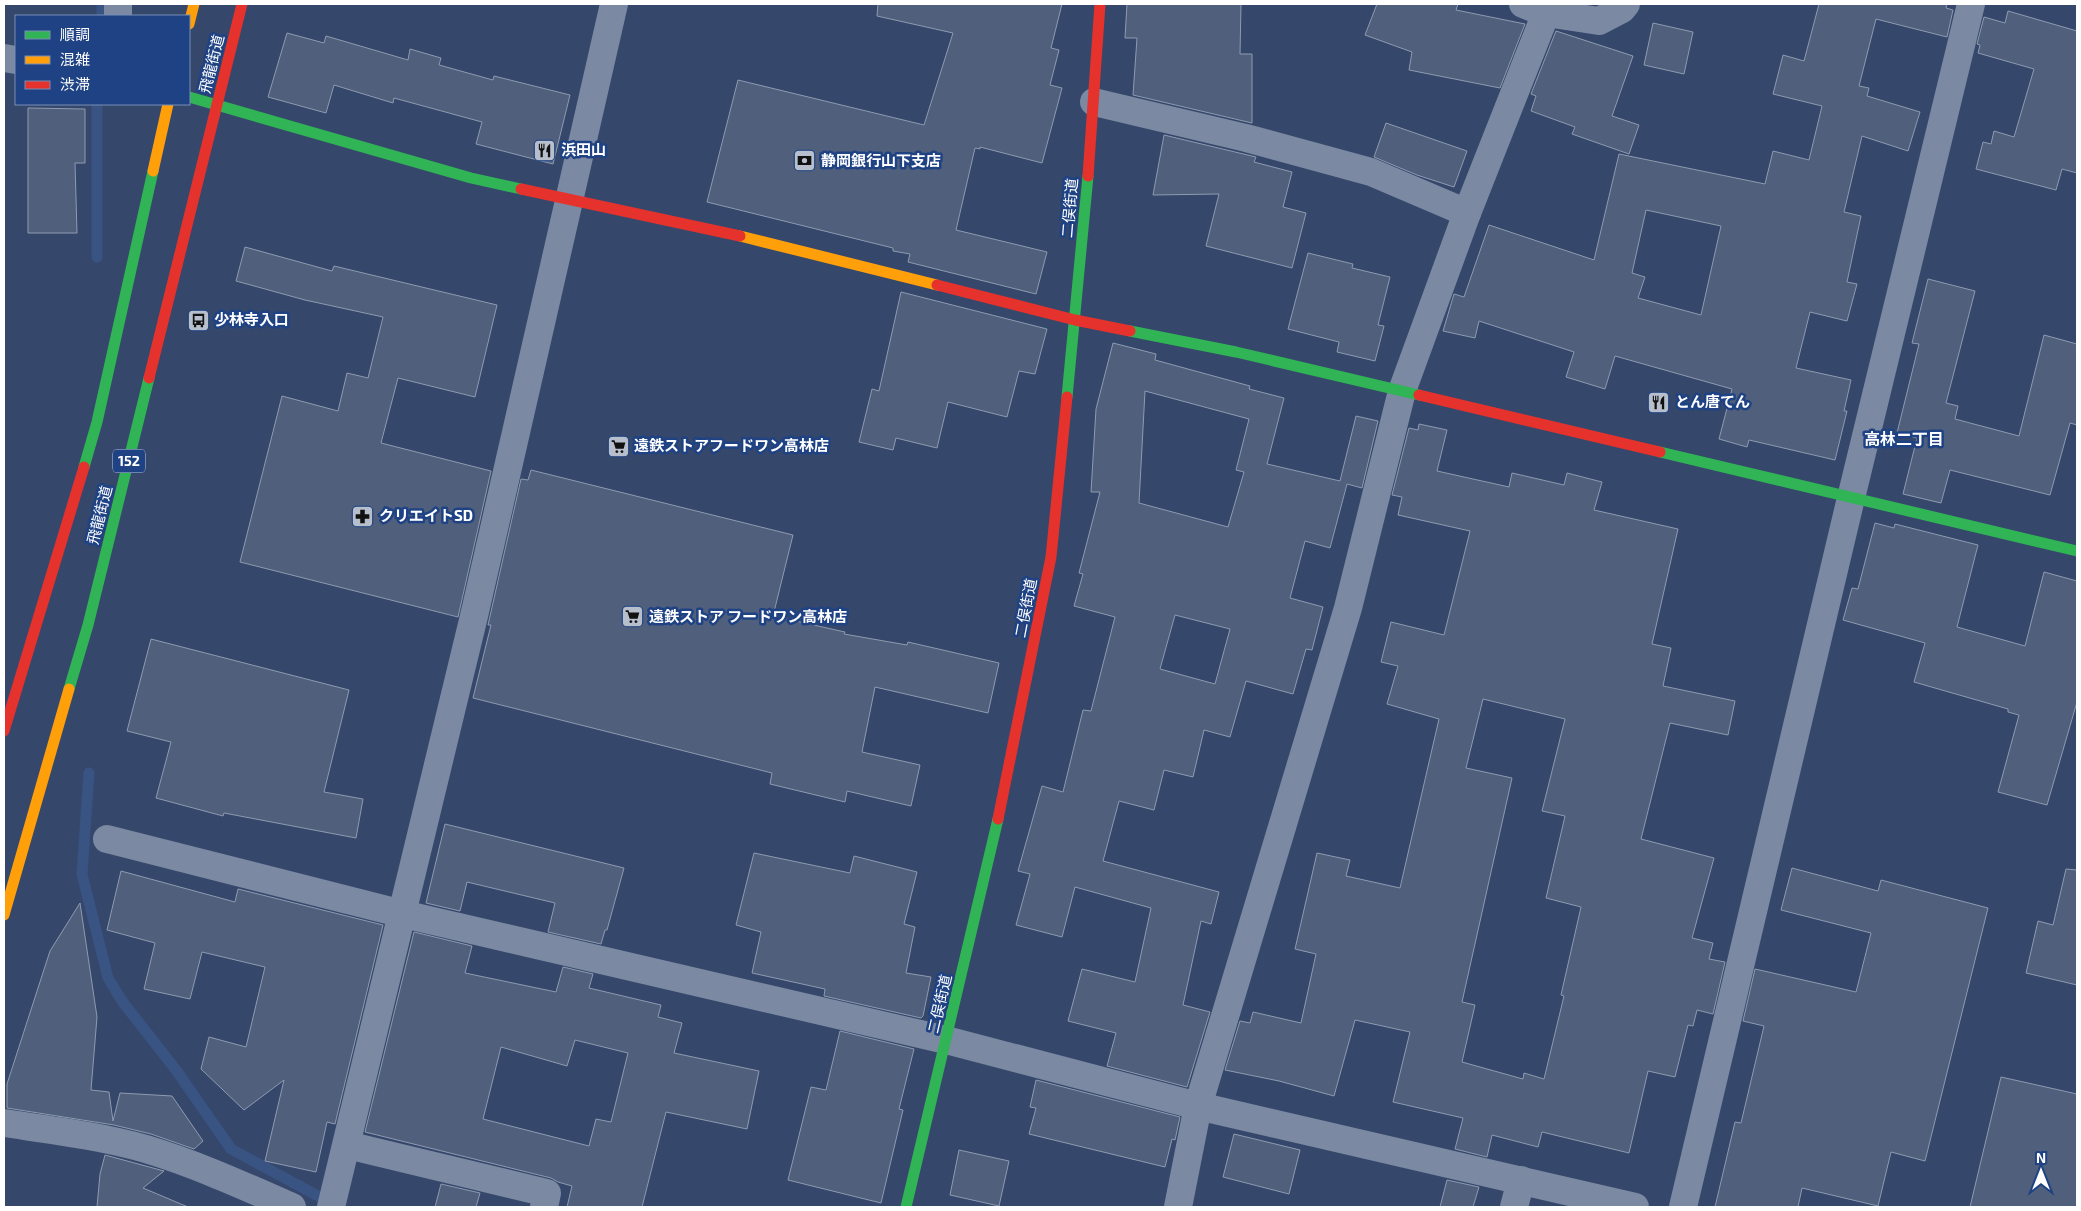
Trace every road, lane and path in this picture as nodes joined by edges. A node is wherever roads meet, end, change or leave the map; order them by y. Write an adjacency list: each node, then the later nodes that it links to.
1 (194, 4): 8 (main road)
2 (242, 4): 11 (main road, 飛龍街道 / 152)
3 (614, 4): 13 (street)
4 (1100, 4): 10 (main road, 二俣街道)
5 (1626, 4): 7 (street)
6 (1971, 4): 17 (street)
7 (1535, 8): 14 (street)
8 (190, 20)
9 (190, 97): 11 (main road)
10 (1094, 102): 14 (street); 15 (main road, 二俣街道)
11 (218, 104): 13 (main road); 22 (main road, 飛龍街道 / 152)
12 (168, 105): 19 (main road, 飛龍街道)
13 (568, 200): 15 (main road); 21 (street)
14 (1467, 213): 16 (street)
15 (1076, 320): 16 (main road); 23 (main road, 二俣街道)
16 (1402, 391): 17 (main road); 24 (street)
17 (1851, 498): 18 (main road); 35 (street)
18 (2077, 551)
19 (4, 731)
20 (107, 839): 21 (street)
21 (403, 914): 23 (street); 26 (street)
22 (4, 915)
23 (946, 1040): 24 (street); 31 (main road, 二俣街道)
24 (1198, 1106): 27 (street); 32 (street)
25 (4, 1123): 28 (street)
26 (347, 1145): 29 (street); 30 (street)
27 (1521, 1180): 33 (street); 34 (street)
28 (292, 1207)
29 (331, 1207)
30 (544, 1207)
31 (906, 1207)
32 (1178, 1207)
33 (1514, 1207)
34 (1635, 1207)
35 (1683, 1207)

